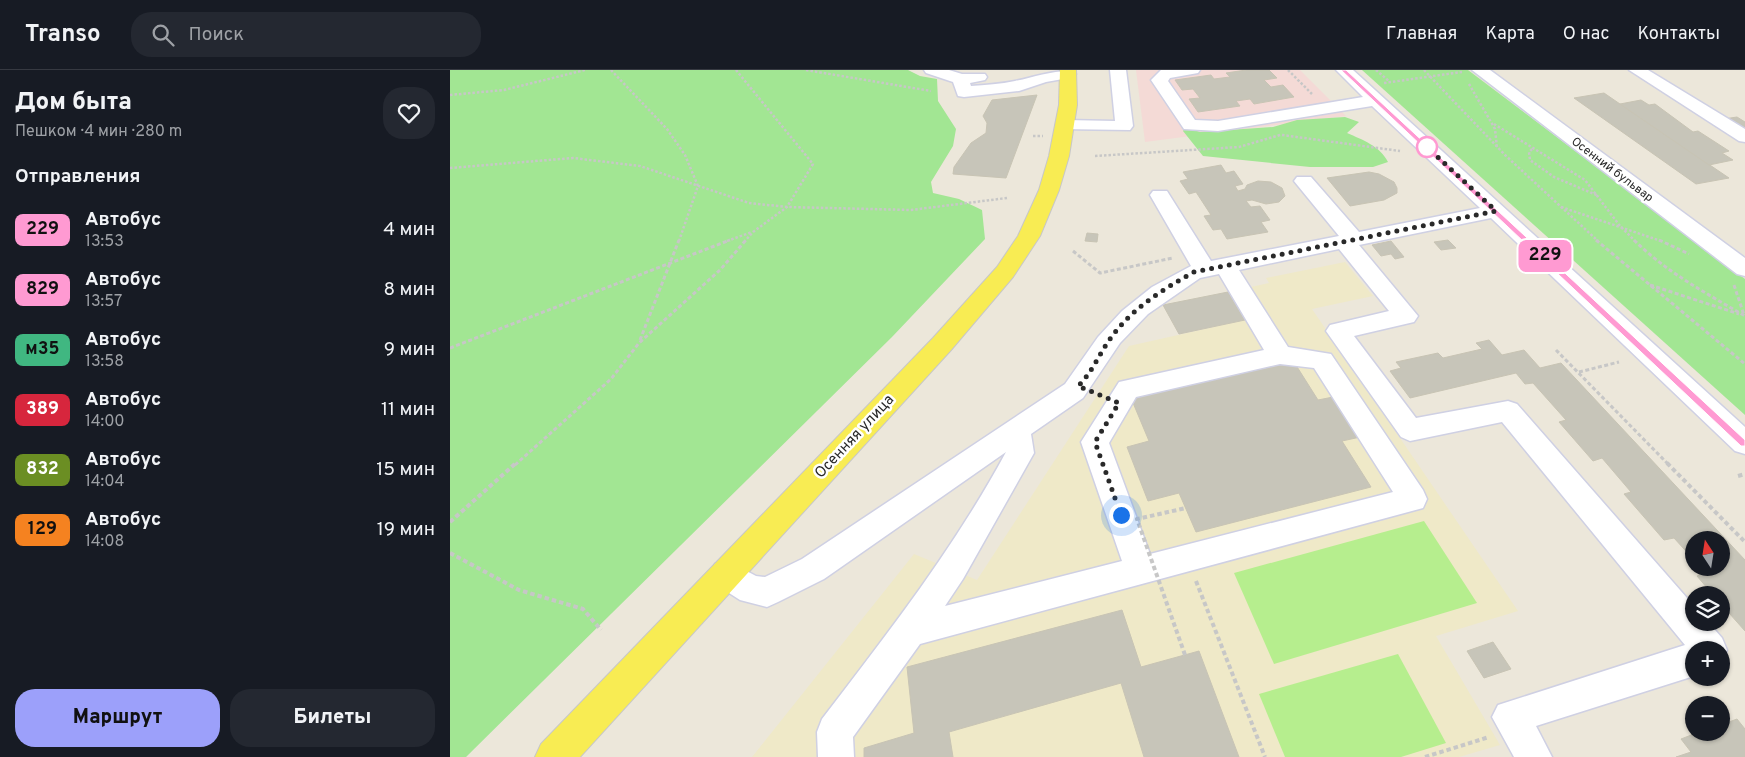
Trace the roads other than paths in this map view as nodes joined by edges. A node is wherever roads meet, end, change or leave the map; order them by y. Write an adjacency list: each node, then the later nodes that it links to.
1 (932, 70): 9 (street)
2 (1037, 70): 9 (street)
3 (1118, 70): 11 (street)
4 (1192, 70): 10 (street)
5 (1344, 70): 10 (street)
6 (1638, 70): 12 (street)
7 (1068, 72): 9 (street); 11 (main road, Осенняя улица)
8 (1473, 73): 17 (street, Осенний бульвар)
9 (961, 79)
10 (1377, 100): 15 (street)
11 (1065, 125): 25 (main road, Осенняя улица)
12 (1745, 137)
13 (1304, 181): 16 (street)
14 (1160, 195): 18 (street)
15 (1496, 211): 16 (street); 23 (street)
16 (1349, 240): 18 (street); 27 (street)
17 (1738, 265)
18 (1215, 267): 19 (street); 20 (street)
19 (1280, 355): 21 (street); 24 (street)
20 (1078, 386): 21 (street); 22 (street)
21 (1119, 403): 24 (street)
22 (1017, 430): 25 (street); 26 (street)
23 (1745, 443)
24 (1140, 570): 26 (street)
25 (726, 574): 29 (main road, Осенняя улица)
26 (910, 631): 30 (street)
27 (1702, 641)
28 (1685, 662): 31 (street)
29 (554, 757)
30 (836, 757)
31 (1534, 757)

